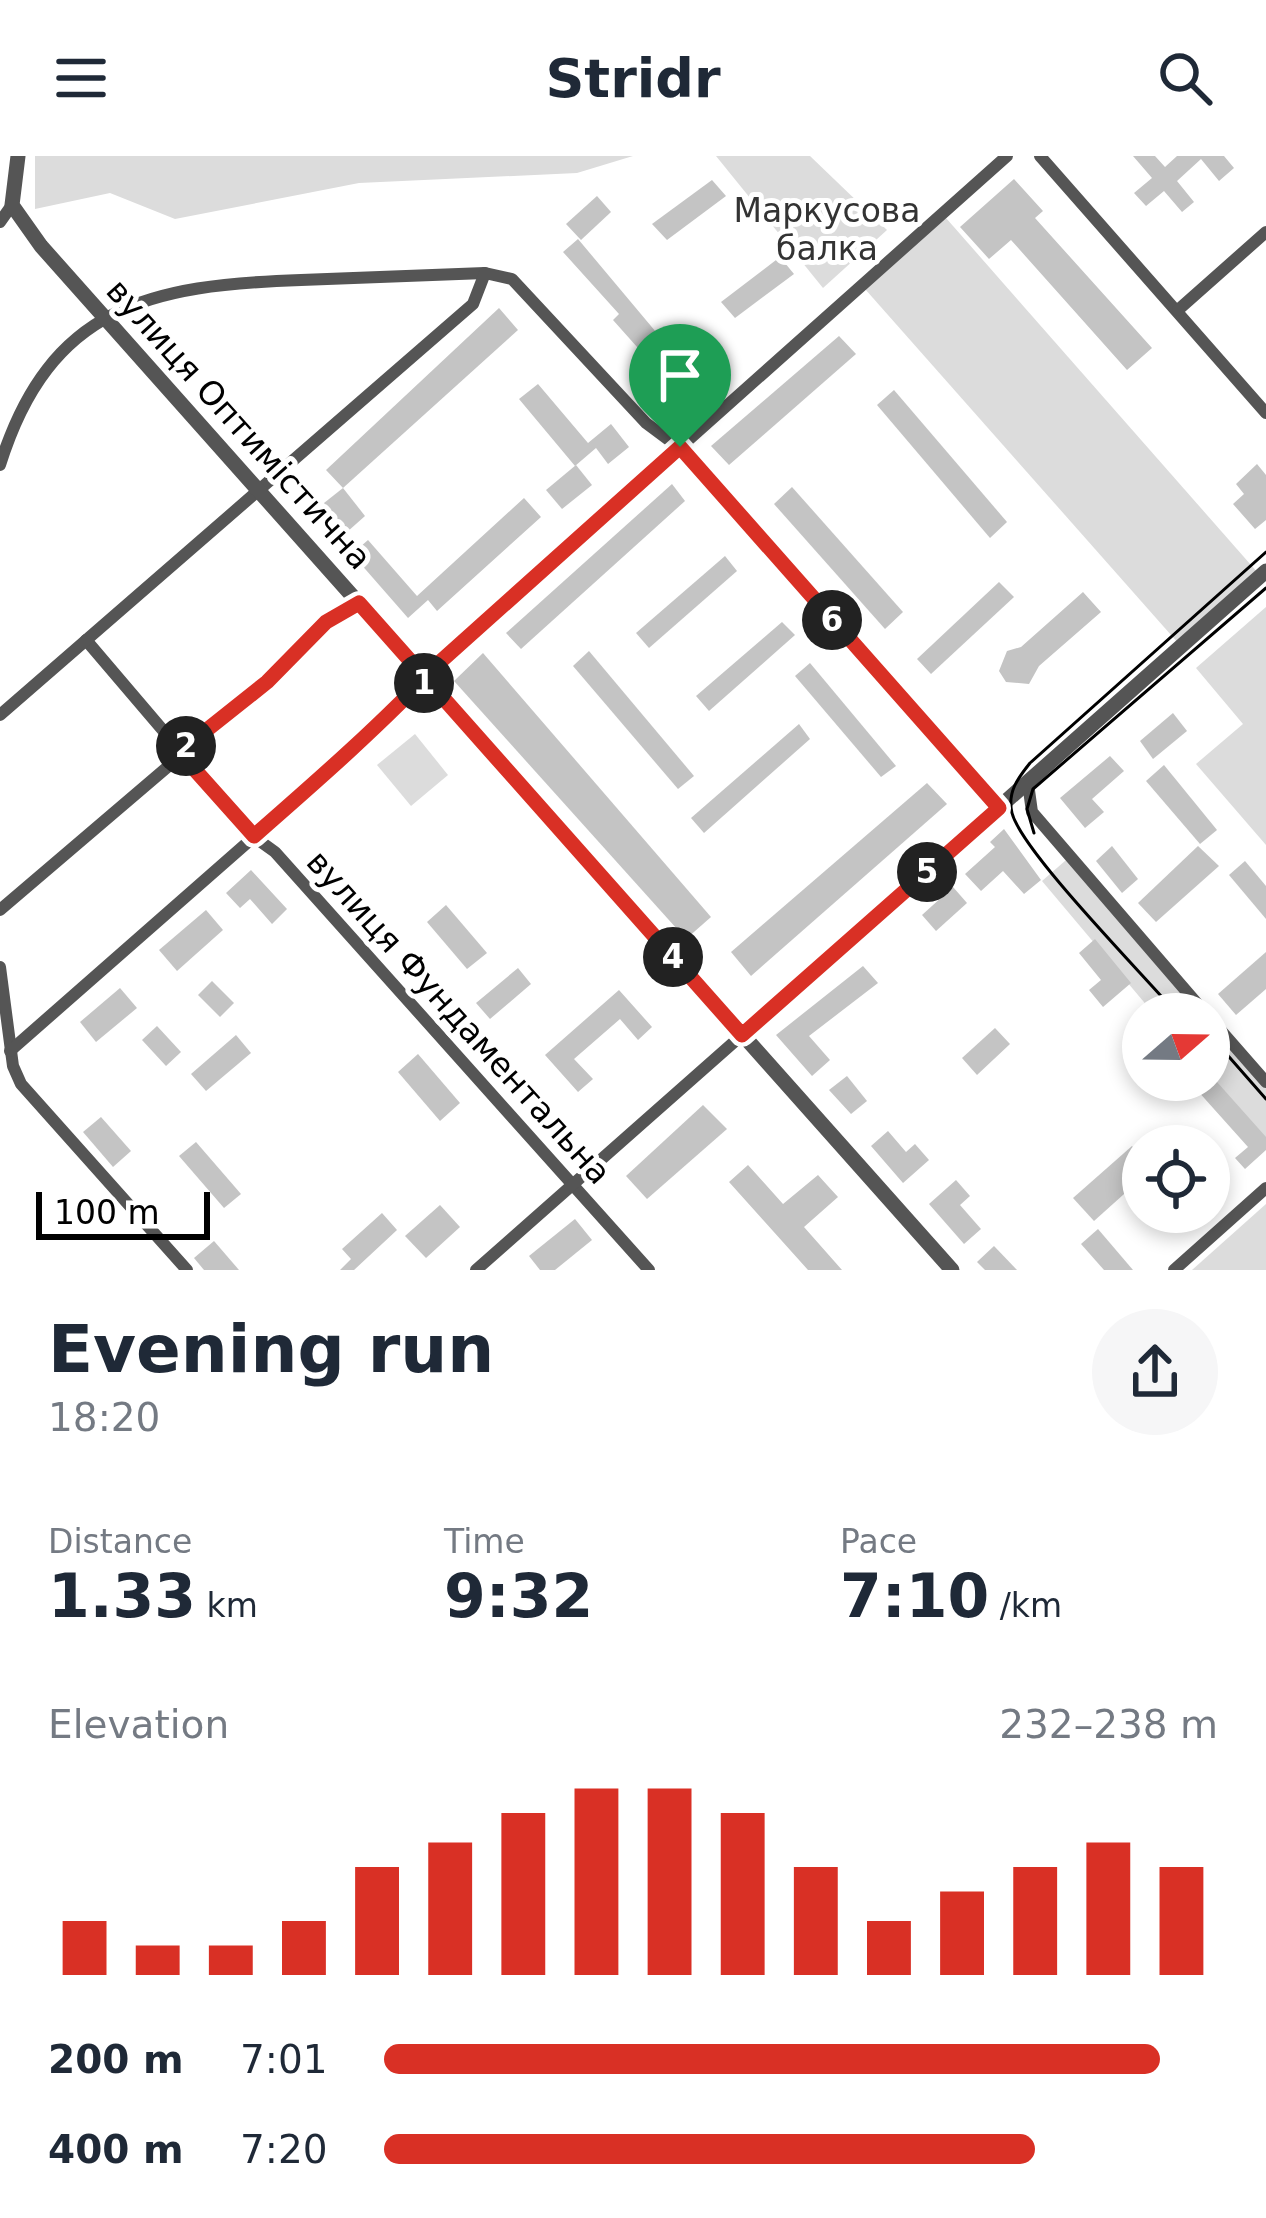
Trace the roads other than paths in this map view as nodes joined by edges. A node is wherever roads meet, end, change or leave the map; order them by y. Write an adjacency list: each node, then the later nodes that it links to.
1 (18, 156): 4 (street)
2 (1007, 156): 11 (street)
3 (1040, 156): 8 (street)
4 (12, 206): 5 (street); 9 (street, вулиця Оптимістична)
5 (0, 222)
6 (1266, 232): 8 (street)
7 (485, 273): 9 (street); 11 (street); 13 (street)
8 (1178, 310): 10 (street)
9 (104, 319): 12 (street); 13 (street, вулиця Оптимістична)
10 (1266, 413)
11 (680, 447): 17 (street); 21 (street)
12 (0, 465)
13 (258, 493): 15 (street, вулиця Оптимістична); 16 (street)
14 (1266, 571): 20 (street)
15 (359, 603): 17 (street, вулиця Оптимістична); 19 (street)
16 (86, 640): 18 (street); 19 (street, вулиця Фундаментальна)
17 (426, 681): 22 (street); 26 (street, вулиця Оптимістична)
18 (0, 715)
19 (179, 752): 22 (street, вулиця Фундаментальна); 23 (street)
20 (1028, 783): 21 (street); 25 (street)
21 (999, 808): 26 (street)
22 (254, 836): 28 (street); 30 (street, вулиця Фундаментальна)
23 (0, 910)
24 (0, 967): 28 (street)
25 (1188, 993)
26 (742, 1035): 30 (street); 35 (street, вулиця Оптимістична)
27 (1230, 1041): 29 (street)
28 (10, 1051): 32 (street)
29 (1266, 1082)
30 (573, 1184): 33 (street); 34 (street, вулиця Фундаментальна)
31 (1266, 1188): 36 (street)
32 (187, 1270)
33 (476, 1270)
34 (649, 1270)
35 (952, 1270)
36 (1174, 1270)

